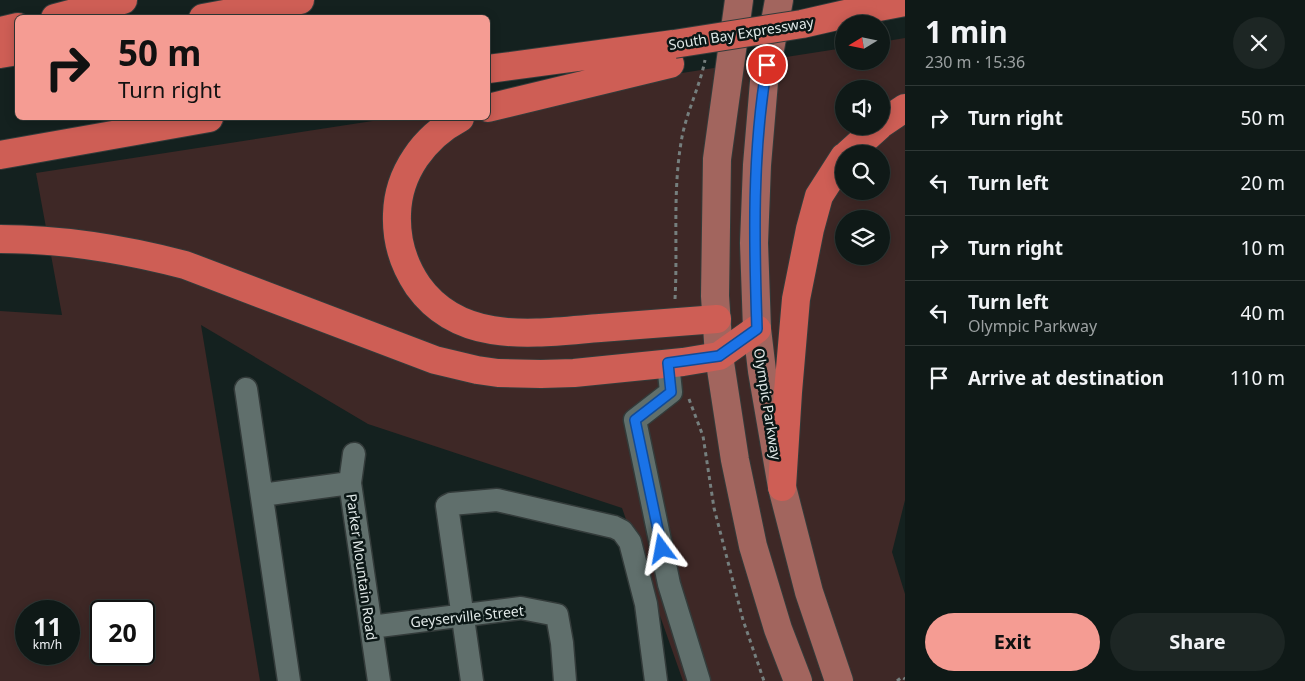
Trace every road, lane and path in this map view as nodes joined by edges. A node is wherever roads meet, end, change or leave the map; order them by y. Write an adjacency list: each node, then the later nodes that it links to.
1 (123, 0): 6 (highway)
2 (300, 0): 7 (highway)
3 (739, 0): 26 (main road)
4 (780, 0): 27 (main road, Olympic Parkway)
5 (905, 2): 12 (highway, South Bay Expressway, bridge)
6 (66, 15)
7 (219, 15)
8 (15, 28): 9 (highway)
9 (0, 31)
10 (15, 52): 11 (highway)
11 (0, 54)
12 (672, 54): 14 (highway, South Bay Expressway); 15 (highway)
13 (705, 57): 25 (path)
14 (490, 69)
15 (490, 107)
16 (905, 108): 17 (highway)
17 (890, 118)
18 (198, 120): 22 (highway)
19 (457, 120): 26 (highway)
20 (869, 135): 21 (highway)
21 (858, 145)
22 (0, 155)
23 (835, 171): 34 (highway)
24 (0, 239): 29 (highway)
25 (675, 298)
26 (717, 319): 28 (main road)
27 (757, 329): 28 (highway); 34 (main road, Olympic Parkway)
28 (719, 356): 29 (highway); 46 (main road)
29 (668, 363): 44 (street)
30 (246, 389): 35 (street)
31 (688, 396): 45 (path)
32 (354, 454): 33 (street, Parker Mountain Road)
33 (350, 484): 35 (street); 37 (street, Parker Mountain Road)
34 (782, 487): 47 (main road, Olympic Parkway)
35 (262, 495): 39 (street)
36 (463, 615): 37 (street, Geyserville Street); 41 (street); 42 (street, Geyserville Street); 43 (street)
37 (371, 627): 40 (street, Parker Mountain Road)
38 (905, 679): 48 (path)
39 (290, 681)
40 (379, 681)
41 (472, 681)
42 (565, 681)
43 (656, 681)
44 (700, 681)
45 (764, 681)
46 (798, 681)
47 (839, 681)
48 (897, 681)

